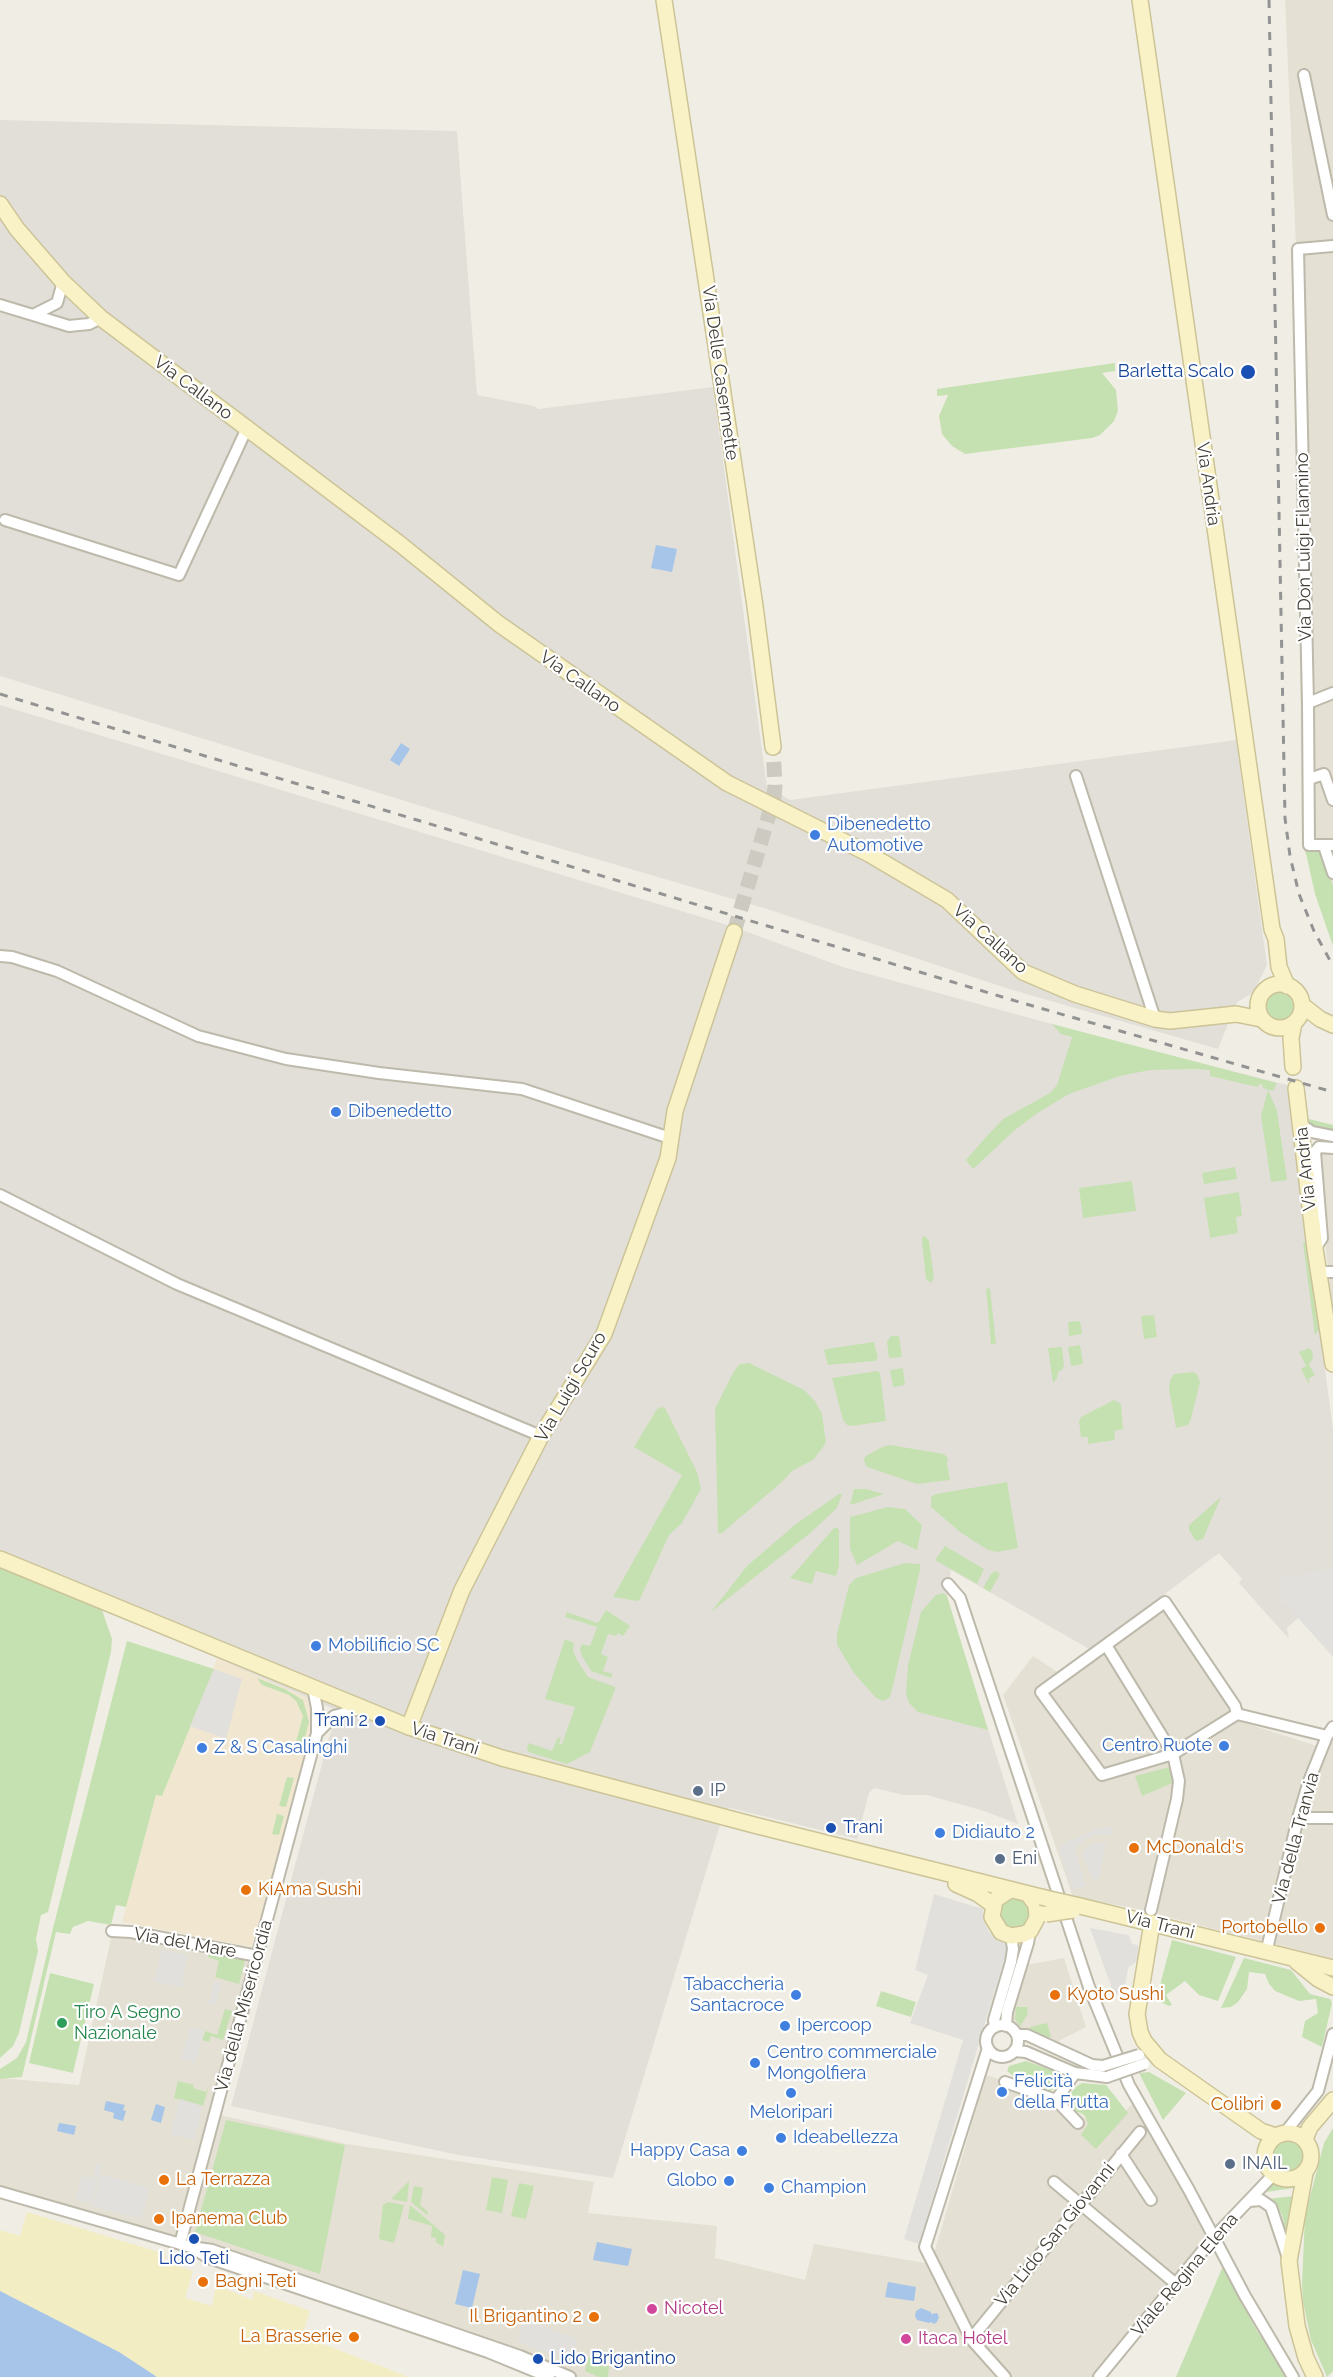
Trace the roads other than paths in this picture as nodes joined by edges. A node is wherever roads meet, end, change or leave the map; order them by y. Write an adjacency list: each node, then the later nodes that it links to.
1 (663, 0): 15 (main road, Via Delle Casermette)
2 (1140, 0): 23 (main road, Via Andria)
3 (1304, 75): 5 (street)
4 (0, 204): 7 (main road, Via Callano)
5 (1333, 215)
6 (1333, 246): 14 (street, Via Don Luigi Filannino)
7 (63, 282): 9 (street); 10 (main road, Via Callano)
8 (0, 305): 9 (street)
9 (33, 315): 10 (street)
10 (100, 318): 11 (main road, Via Callano)
11 (247, 428): 12 (street); 27 (main road, Via Callano)
12 (6, 520)
13 (1333, 693): 14 (street)
14 (1308, 703): 17 (street, Via Don Luigi Filannino)
15 (773, 747)
16 (1076, 776): 27 (street)
17 (1309, 778): 18 (street); 19 (street, Via Don Luigi Filannino)
18 (1333, 800)
19 (1329, 845): 20 (street)
20 (1333, 873)
21 (734, 932): 34 (main road, Via Luigi Scuro)
22 (0, 956): 34 (street)
23 (1280, 986): 24 (main road); 26 (main road)
24 (1260, 997): 25 (main road, Via Callano); 28 (main road)
25 (1236, 1014): 27 (main road, Via Callano); 28 (main road, Via Callano)
26 (1298, 1015): 29 (main road); 30 (main road); 30 (main road)
27 (1155, 1019)
28 (1261, 1019): 30 (main road)
29 (1326, 1022)
30 (1276, 1028)
31 (1296, 1088): 32 (main road, Via Andria)
32 (1302, 1125): 33 (street); 37 (main road, Via Andria)
33 (1333, 1136)
34 (670, 1138): 40 (main road, Via Luigi Scuro)
35 (1333, 1148): 37 (street, Via Andria)
36 (0, 1195): 40 (street)
37 (1315, 1249): 38 (main road, Via Andria)
38 (1326, 1272): 39 (main road, Via Andria)
39 (1333, 1363)
40 (541, 1436): 47 (main road, Via Luigi Scuro)
41 (0, 1559): 44 (main road, Via Trani)
42 (948, 1584): 89 (street)
43 (1106, 1645): 46 (street); 50 (street); 50 (street)
44 (313, 1688): 45 (main road, Via Trani); 49 (street, Via della Misericordia)
45 (364, 1708): 47 (main road, Via Trani); 49 (street)
46 (1237, 1714): 48 (street); 50 (street)
47 (409, 1727): 53 (main road, Via Trani)
48 (1330, 1731): 51 (street, Via della Tranvia)
49 (317, 1733): 63 (street, Via della Misericordia)
50 (1173, 1754): 58 (street)
51 (1298, 1818): 52 (street); 62 (street, Via della Tranvia)
52 (1333, 1818)
53 (910, 1863): 54 (main road, Via Trani); 56 (main road, Via Trani)
54 (1010, 1890): 55 (main road, Via Trani); 56 (main road)
55 (1034, 1896): 57 (main road, Via Trani, bridge); 59 (main road)
56 (993, 1905): 61 (main road)
57 (1085, 1908): 58 (main road, Via Trani); 59 (main road, Via Trani, bridge)
58 (1152, 1917): 62 (main road, Via Trani); 72 (main road)
59 (1038, 1921): 61 (main road, Via Trani); 67 (street)
60 (112, 1931): 63 (street, Via del Mare)
61 (1011, 1936): 67 (street)
62 (1266, 1953): 64 (main road, Via Trani)
63 (258, 1956): 90 (street, Via della Misericordia)
64 (1295, 1960): 65 (main road, Via Trani); 66 (main road, Via Trani)
65 (1333, 1968)
66 (1333, 1987)
67 (1001, 2026): 69 (street); 70 (street)
68 (1333, 2034): 80 (street)
69 (1017, 2035): 71 (street); 73 (street)
70 (988, 2048): 71 (street); 93 (street)
71 (1014, 2051): 74 (street)
72 (1147, 2055): 73 (street, bridge); 80 (main road)
73 (1105, 2072): 74 (street)
74 (1075, 2073): 76 (street)
75 (1005, 2082): 76 (street)
76 (1056, 2100): 78 (street)
77 (1333, 2100): 80 (main road)
78 (1078, 2123)
79 (1140, 2132): 81 (street, Via Lido San Giovanni)
80 (1290, 2136): 82 (main road); 83 (main road)
81 (1121, 2154): 86 (street); 88 (street, Via Lido San Giovanni)
82 (1274, 2175): 83 (main road); 87 (street, Viale Regina Elena)
83 (1301, 2179): 91 (main road)
84 (1054, 2182): 88 (street)
85 (0, 2192): 90 (street)
86 (1151, 2200)
87 (1249, 2201): 89 (street, Viale Regina Elena); 91 (street)
88 (1079, 2205): 92 (street); 93 (street, Via Lido San Giovanni)
89 (1214, 2237): 92 (street, Viale Regina Elena); 99 (street)
90 (186, 2246): 94 (street)
91 (1289, 2260): 100 (main road)
92 (1176, 2284): 98 (street, Viale Regina Elena)
93 (971, 2339): 97 (street)
94 (489, 2349): 95 (street); 96 (street)
95 (549, 2377)
96 (570, 2377)
97 (1005, 2377)
98 (1100, 2377)
99 (1293, 2377)
100 (1315, 2377)

